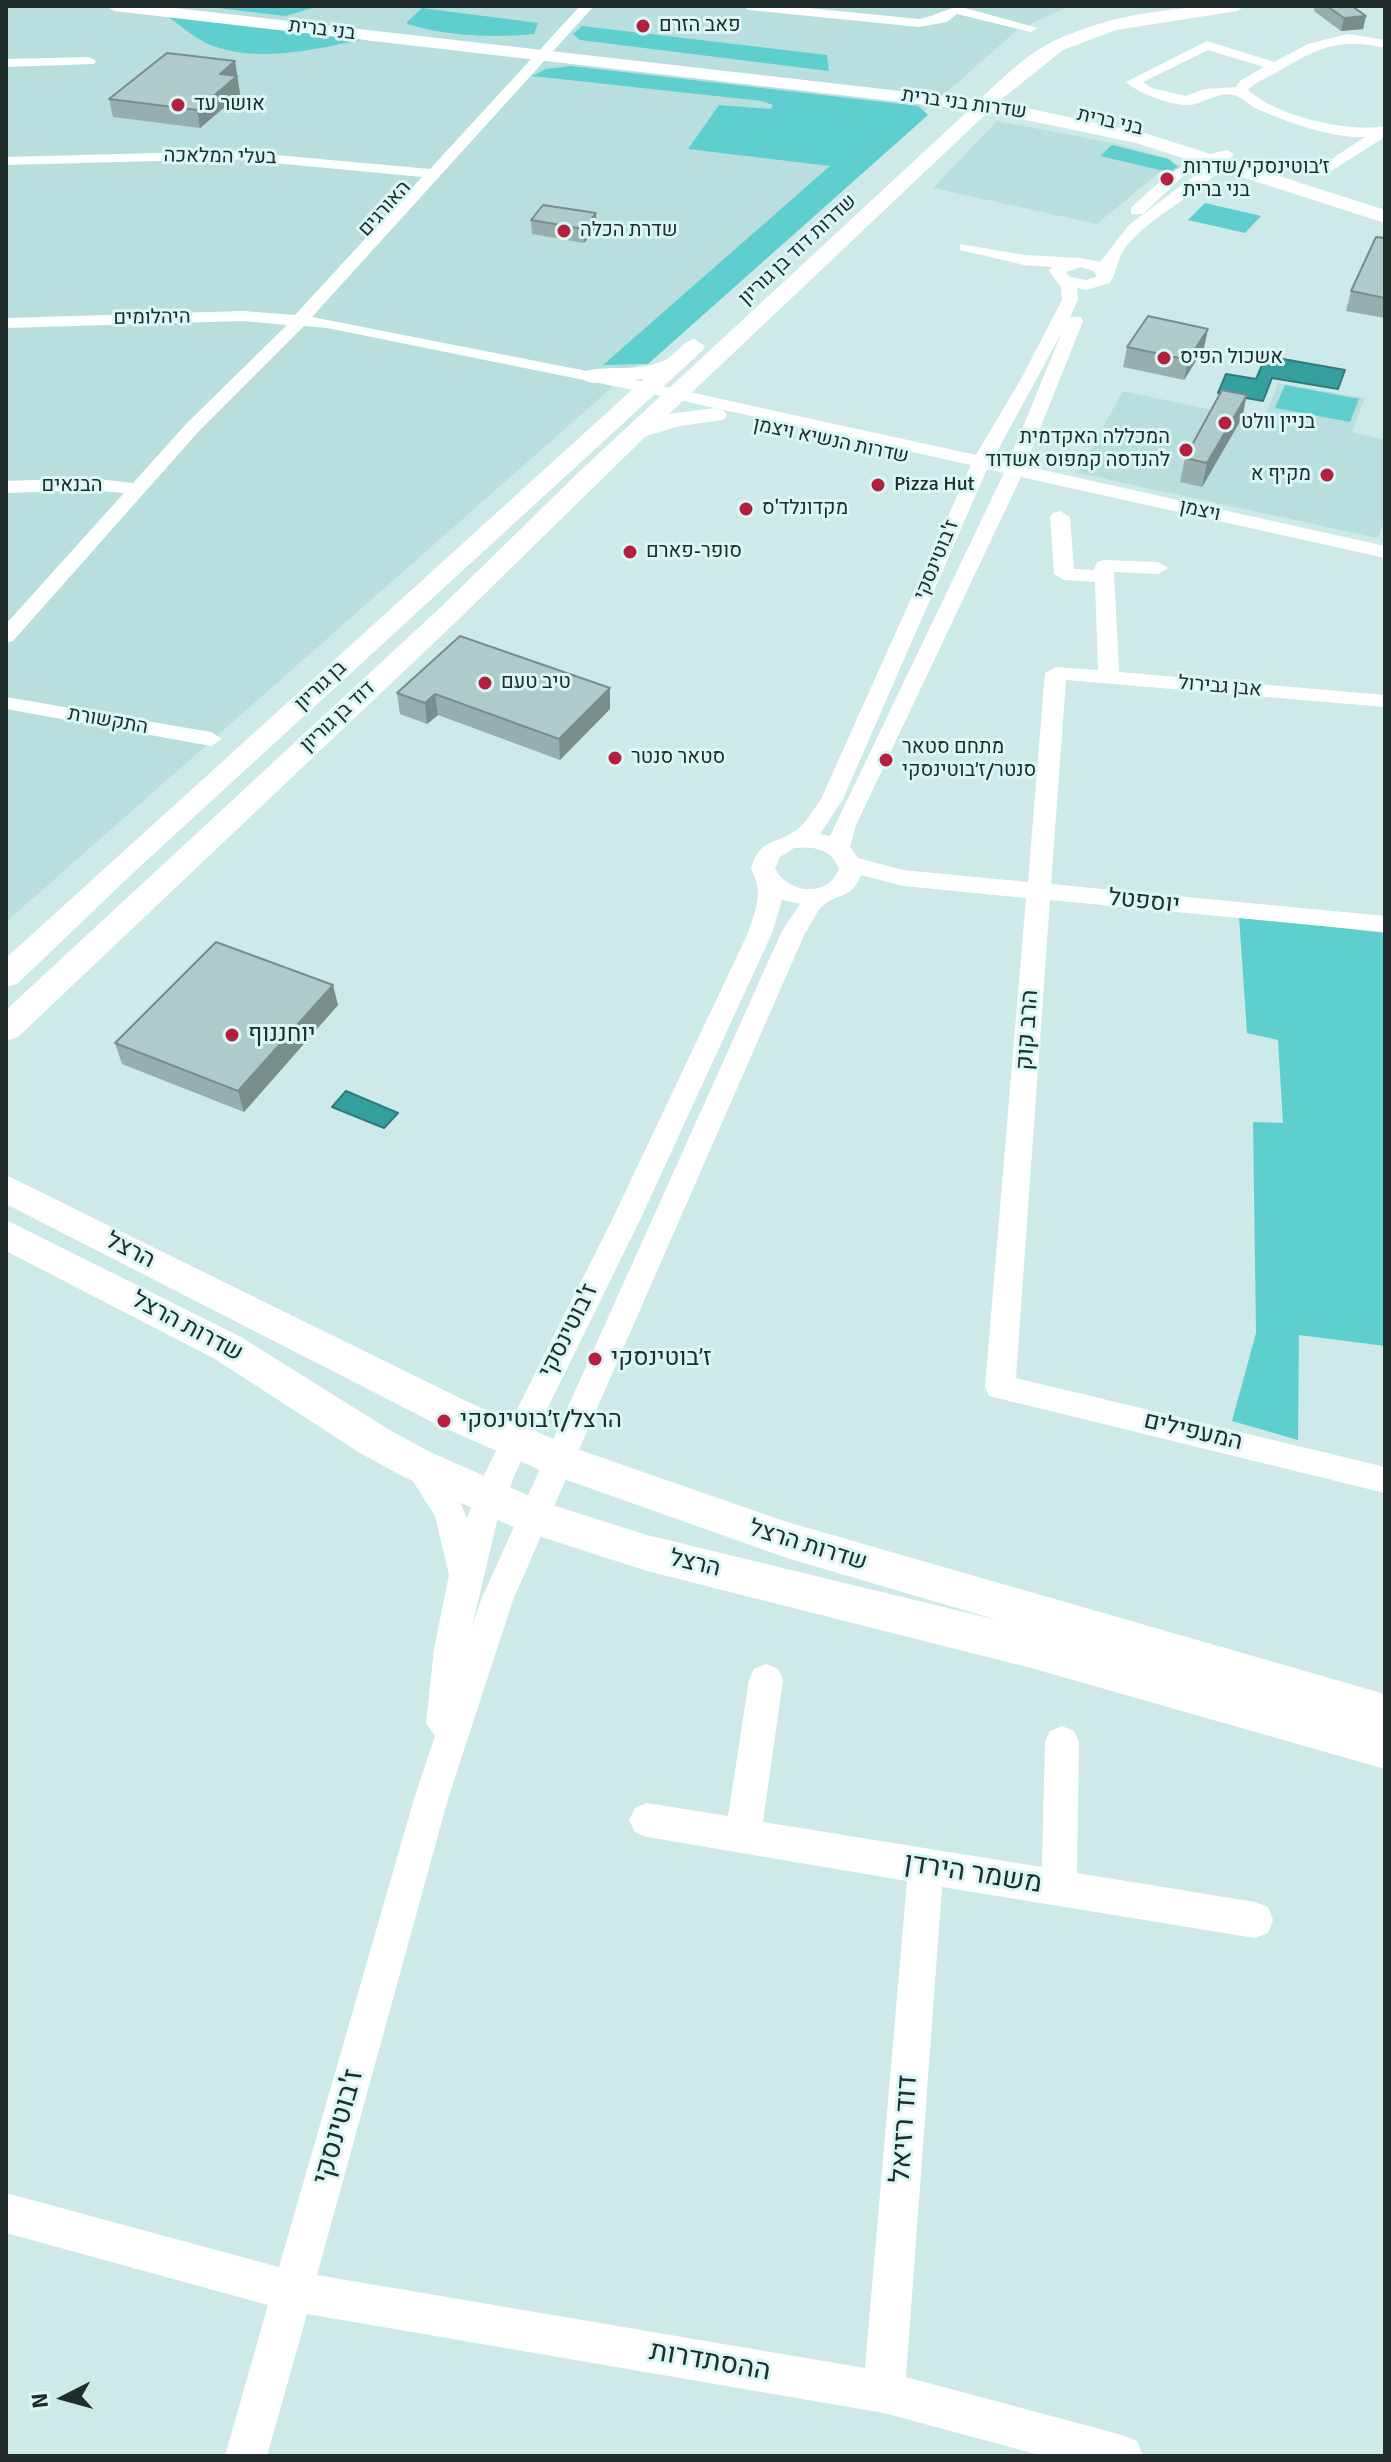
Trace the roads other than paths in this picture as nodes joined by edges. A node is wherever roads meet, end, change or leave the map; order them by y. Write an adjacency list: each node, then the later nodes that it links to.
1 (114, 6): 13 (main road, בני ברית)
2 (172, 6): 9 (main road, בני ברית)
3 (577, 6): 11 (street)
4 (587, 6): 11 (street)
5 (749, 6): 8 (street)
6 (1165, 6): 14 (main road)
7 (1237, 6): 24 (main road, שדרות דוד בן גוריון)
8 (958, 8): 10 (street)
9 (300, 20): 13 (main road, שדרות בני ברית)
10 (1031, 28)
11 (562, 29): 13 (main road); 15 (main road); 16 (street, האורגים)
12 (1385, 44): 20 (street)
13 (490, 45): 16 (main road, שדרות בני ברית); 16 (main road)
14 (1016, 52)
15 (606, 54): 16 (main road, שדרות בני ברית); 23 (main road, שדרות בני ברית)
16 (534, 58): 18 (main road, שדרות בני ברית); 18 (main road); 31 (street, האורגים)
17 (89, 61): 19 (street)
18 (585, 61): 21 (main road, שדרות בני ברית)
19 (6, 63)
20 (1277, 67): 22 (street); 22 (street)
21 (796, 84): 23 (main road, שדרות בני ברית); 23 (main road)
22 (1240, 91): 27 (street)
23 (965, 93): 24 (main road, שדרות בני ברית)
24 (993, 97): 25 (main road); 26 (main road, שדרות דוד בן גוריון)
25 (1034, 110): 26 (main road); 28 (main road, שדרות בני ברית)
26 (968, 121): 46 (main road, שדרות דוד בן גוריון)
27 (1384, 131): 30 (street)
28 (1217, 158): 32 (main road, שדרות בני ברית); 33 (street, ז'בוטינסקי); 34 (main road, שדרות בני ברית); 37 (street)
29 (6, 161): 31 (street, בעלי המלאכה)
30 (1323, 171)
31 (426, 173): 39 (street, האורגים); 41 (street, האורגים)
32 (1272, 180): 33 (main road); 35 (main road, שדרות בני ברית)
33 (1195, 186): 38 (street, ז'בוטינסקי)
34 (1385, 206)
35 (1385, 217)
36 (966, 247): 37 (street)
37 (1066, 270): 38 (street); 54 (street, ז'בוטינסקי)
38 (1100, 278): 56 (street, ז'בוטינסקי)
39 (314, 305): 41 (street, האורגים); 42 (street)
40 (6, 323): 41 (street, היהלומים)
41 (287, 323): 42 (street, שדרות הנשיא ויצמן); 43 (street, היהלומים); 45 (street, האורגים); 48 (street, האורגים)
42 (327, 328): 45 (street); 49 (street, שדרות הנשיא ויצמן)
43 (6, 331)
44 (705, 337): 47 (main road)
45 (273, 348): 48 (street, האורגים)
46 (712, 364): 50 (main road); 51 (main road)
47 (674, 366): 49 (main road); 50 (main road)
48 (239, 379): 55 (street, האורגים)
49 (589, 380): 50 (street, שדרות הנשיא ויצמן); 52 (main road)
50 (658, 396): 51 (street, שדרות הנשיא ויצמן); 52 (main road, בן גוריון); 53 (main road, דוד בן גוריון)
51 (720, 411): 53 (main road); 54 (street, שדרות הנשיא ויצמן)
52 (607, 425): 76 (main road, בן גוריון)
53 (634, 434): 77 (main road, דוד בן גוריון)
54 (978, 467): 56 (street, שדרות הנשיא ויצמן); 71 (street, ז'בוטינסקי)
55 (157, 468): 57 (street); 59 (street, האורגים)
56 (1012, 475): 61 (street, ויצמן); 62 (street, שדרות הנשיא ויצמן); 72 (street, ז'בוטינסקי)
57 (102, 484): 58 (street, הבנאים); 59 (street, הבנאים)
58 (6, 487)
59 (138, 489): 65 (street, האורגים)
60 (1060, 517): 64 (street)
61 (1385, 552)
62 (1385, 560)
63 (1158, 568): 64 (street)
64 (1105, 577): 67 (street)
65 (6, 637)
66 (1056, 673): 67 (street, אבן גבירול); 74 (street, הרב קוק)
67 (1109, 677): 68 (street, אבן גבירול)
68 (1385, 701)
69 (6, 703): 70 (street, התקשורת)
70 (211, 739)
71 (798, 840): 72 (street); 73 (street)
72 (838, 873): 73 (street); 74 (street, יוספטל); 83 (street, ז'בוטינסקי)
73 (771, 884): 82 (street, ז'בוטינסקי)
74 (1039, 891): 75 (street, יוספטל); 81 (street, הרב קוק)
75 (1385, 924)
76 (6, 976)
77 (6, 1029)
78 (6, 1188): 80 (main road, הרצל)
79 (6, 1234): 84 (main road, שדרות הרצל)
80 (254, 1315): 82 (main road, שדרות הרצל)
81 (1000, 1387): 85 (street, המעפילים)
82 (514, 1442): 83 (main road, שדרות הרצל); 86 (street, ז'בוטינסקי)
83 (561, 1461): 87 (street, ז'בוטינסקי); 91 (main road, שדרות הרצל)
84 (416, 1464): 86 (main road, שדרות הרצל); 88 (street)
85 (1385, 1480)
86 (490, 1498): 87 (main road, שדרות הרצל); 88 (street, ז'בוטינסקי)
87 (534, 1517): 89 (main road, הרצל); 94 (street, ז'בוטינסקי)
88 (464, 1581): 94 (street, ז'בוטינסקי)
89 (857, 1603): 93 (main road, שדרות הרצל)
90 (766, 1680): 96 (street)
91 (1385, 1714)
92 (1062, 1742): 98 (street, משמר הירדן)
93 (1385, 1748)
94 (431, 1799): 101 (street, ז'בוטינסקי)
95 (647, 1820): 96 (street, משמר הירדן)
96 (743, 1836): 97 (street, משמר הירדן)
97 (926, 1866): 98 (street, משמר הירדן); 102 (street, דוד רזיאל)
98 (1059, 1888): 99 (street)
99 (1255, 1920)
100 (6, 2213): 101 (street, ההסתדרות)
101 (293, 2291): 102 (street, ההסתדרות); 103 (street, ז'בוטינסקי)
102 (884, 2392): 104 (street, ההסתדרות)
103 (246, 2456)
104 (1122, 2456)

